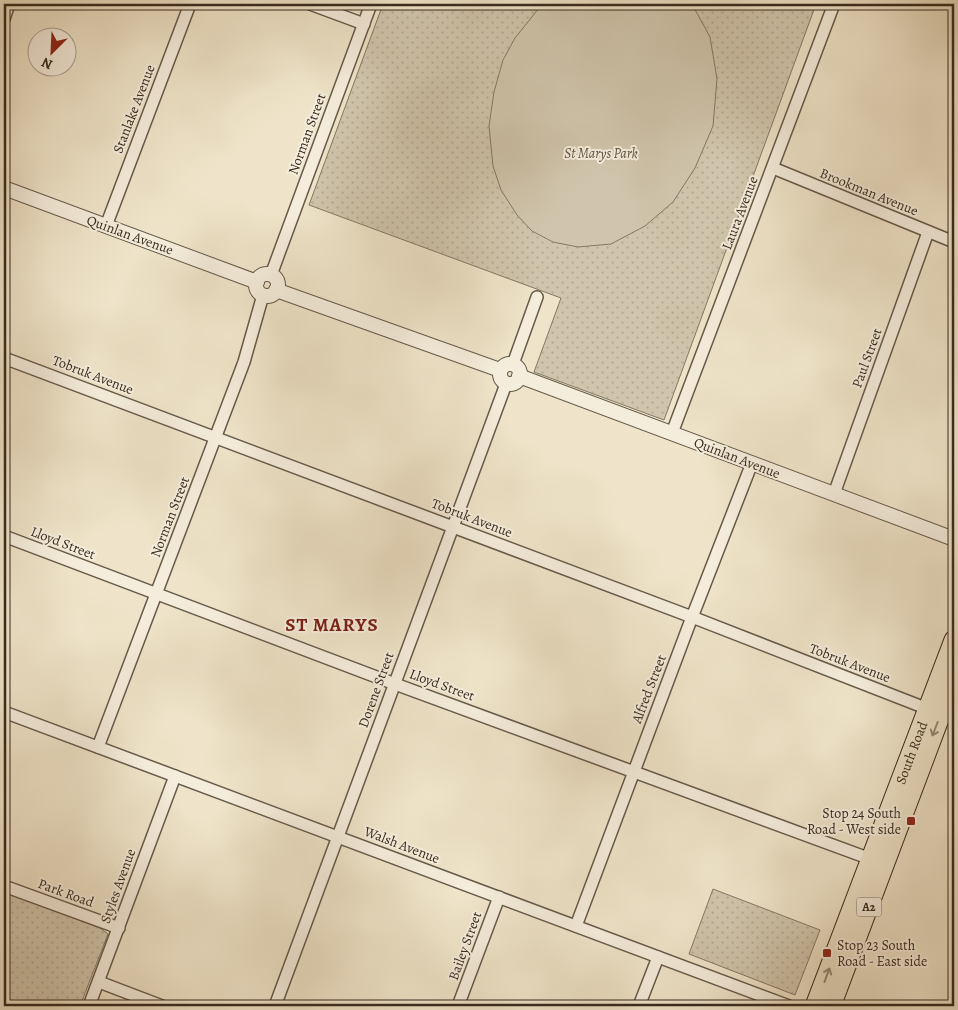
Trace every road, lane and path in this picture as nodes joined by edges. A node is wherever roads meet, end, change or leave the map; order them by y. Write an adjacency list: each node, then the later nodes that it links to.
1 (9, 4): 6 (street)
2 (190, 4): 10 (street, Stanlake Avenue)
3 (310, 4): 7 (street)
4 (371, 4): 7 (street, Norman Street)
5 (834, 4): 8 (street, Laura Avenue)
6 (4, 19)
7 (364, 24): 13 (street, Norman Street)
8 (773, 168): 11 (street, Brookman Avenue); 20 (street, Laura Avenue)
9 (4, 188): 10 (street, Quinlan Avenue)
10 (106, 226): 14 (street, Quinlan Avenue)
11 (928, 232): 12 (street, Brookman Avenue); 23 (street, Paul Street)
12 (954, 242)
13 (271, 275): 14 (street); 15 (street)
14 (256, 282): 15 (street)
15 (270, 292): 18 (street, Quinlan Avenue); 21 (street, Norman Street)
16 (537, 297): 18 (street)
17 (4, 358): 21 (street, Tobruk Avenue)
18 (511, 370): 19 (street); 20 (street, Quinlan Avenue)
19 (506, 384): 24 (street, Dorene Street)
20 (672, 433): 22 (street, Quinlan Avenue)
21 (216, 438): 24 (street, Tobruk Avenue); 27 (street, Norman Street)
22 (752, 463): 23 (street, Quinlan Avenue); 28 (street, Alfred Street)
23 (834, 494): 26 (street, Quinlan Avenue)
24 (453, 527): 28 (street, Tobruk Avenue); 31 (street, Dorene Street)
25 (4, 536): 27 (street, Lloyd Street)
26 (954, 539)
27 (157, 594): 31 (street, Lloyd Street); 34 (street, Norman Street)
28 (692, 617): 32 (street, Tobruk Avenue); 35 (street, Alfred Street)
29 (954, 640): 32 (highway, South Road / A2)
30 (954, 679): 32 (highway)
31 (395, 684): 35 (street, Lloyd Street); 37 (street, Dorene Street)
32 (942, 702): 38 (highway, South Road / A2)
33 (4, 712): 34 (street, Walsh Avenue)
34 (98, 747): 36 (street, Walsh Avenue)
35 (634, 772): 38 (street, Lloyd Street); 41 (street, Alfred Street)
36 (175, 776): 37 (street, Walsh Avenue); 42 (street, Styles Avenue)
37 (338, 837): 40 (street, Walsh Avenue); 47 (street, Dorene Street)
38 (877, 861): 51 (highway, South Road / A2, one-way to 38); 52 (highway, South Road / A2)
39 (4, 886): 42 (street, Park Road)
40 (499, 897): 41 (street, Walsh Avenue); 48 (street, Bailey Street)
41 (576, 926): 43 (street, Walsh Avenue)
42 (118, 928): 44 (street, Styles Avenue)
43 (658, 957): 49 (street); 50 (street, Walsh Avenue)
44 (99, 982): 45 (street, Styles Avenue); 46 (street)
45 (89, 1006)
46 (162, 1006)
47 (275, 1006)
48 (458, 1006)
49 (640, 1006)
50 (789, 1006)
51 (815, 1006)
52 (831, 1006)

